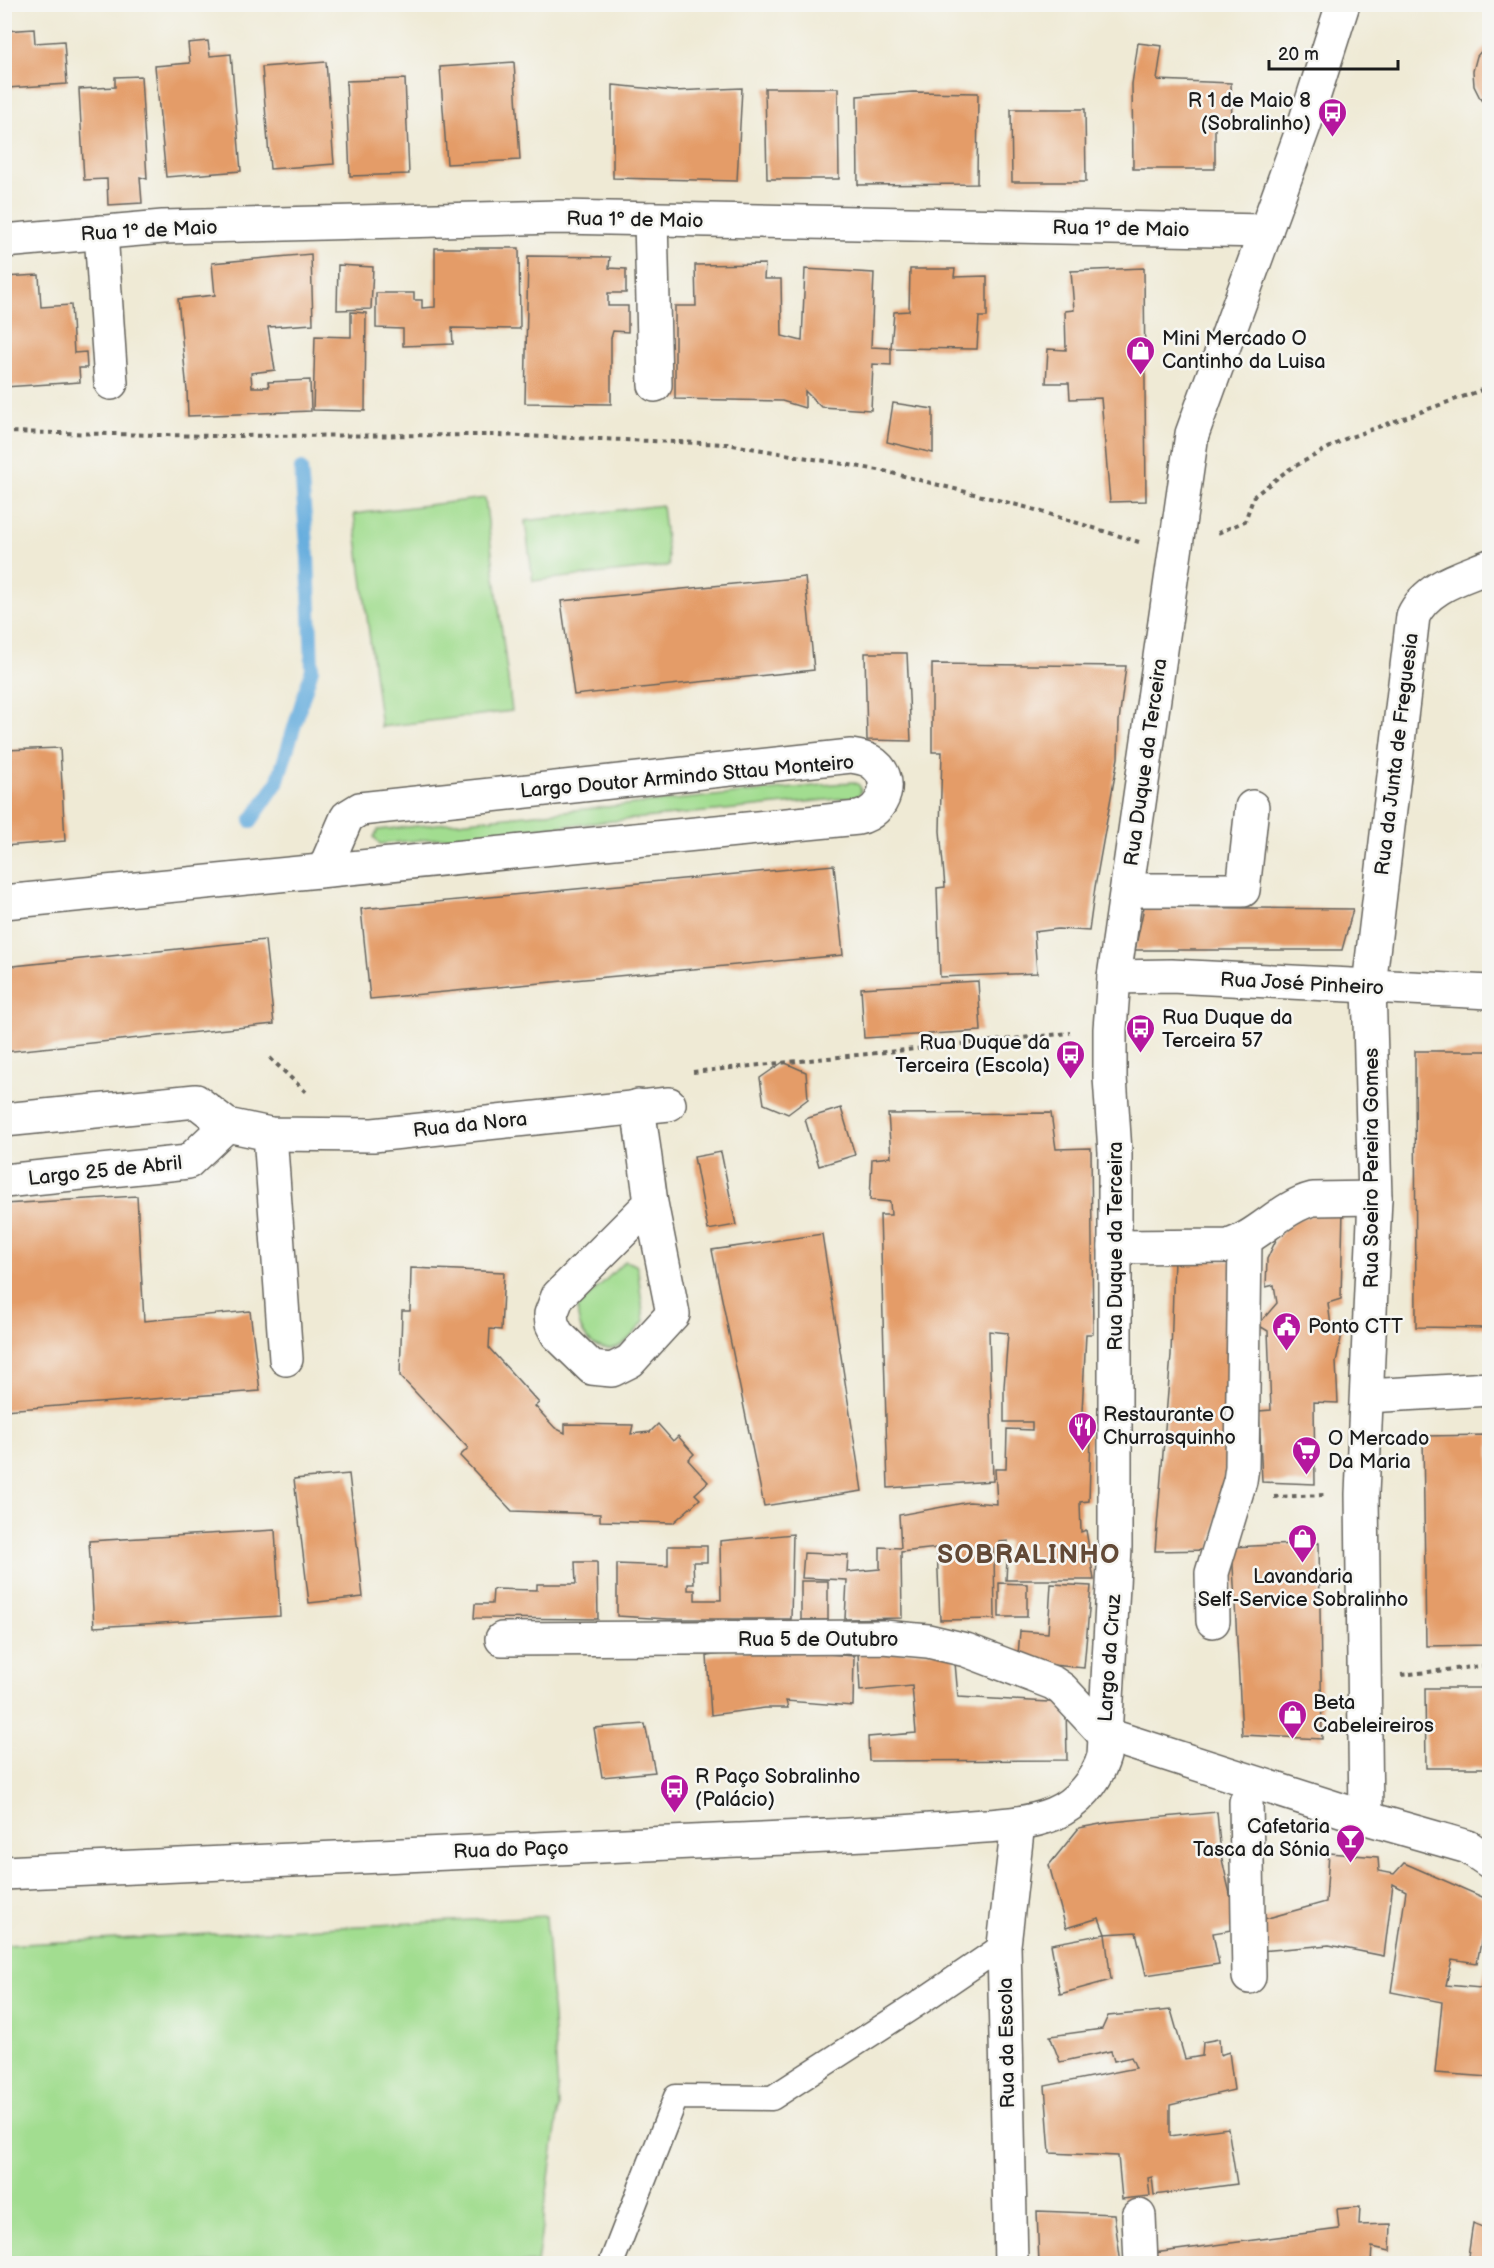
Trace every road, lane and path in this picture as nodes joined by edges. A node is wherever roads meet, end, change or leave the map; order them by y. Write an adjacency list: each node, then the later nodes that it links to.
1 (1342, 4): 3 (street, Rua Duque da Terceira)
2 (651, 219): 3 (street, Rua 1º de Maio); 4 (street, Rua 1º de Maio); 7 (street)
3 (1266, 231): 10 (street, Rua Duque da Terceira)
4 (101, 232): 5 (street, Rua 1º de Maio); 6 (street)
5 (4, 241)
6 (111, 383)
7 (655, 385)
8 (1490, 387): 10 (path)
9 (4, 432): 10 (path)
10 (1175, 553): 14 (street, Rua Duque da Terceira)
11 (1490, 566): 17 (street, Rua da Junta de Freguesia)
12 (1252, 807): 14 (street)
13 (324, 870): 13 (street, Largo Doutor Armindo Sttau Monteiro); 15 (street, Largo Doutor Armindo Sttau Monteiro)
14 (1127, 890): 16 (street, Rua Duque da Terceira)
15 (4, 902)
16 (1114, 977): 17 (street, Rua José Pinheiro); 26 (street, Rua Duque da Terceira)
17 (1369, 986): 18 (street, Rua José Pinheiro); 23 (street, Rua Soeiro Pereira Gomes)
18 (1490, 992)
19 (4, 1120): 20 (street)
20 (227, 1125): 21 (street); 22 (street, Largo 25 de Abril)
21 (270, 1134): 24 (street, Rua da Nora); 27 (street)
22 (4, 1181)
23 (1375, 1198): 25 (street); 29 (street, Rua Soeiro Pereira Gomes)
24 (651, 1203): 24 (street)
25 (1245, 1239): 26 (street); 31 (street)
26 (1115, 1247): 32 (street, Rua Duque da Terceira)
27 (286, 1359)
28 (1490, 1389): 29 (street)
29 (1367, 1396): 30 (street, Rua Soeiro Pereira Gomes)
30 (1362, 1494): 31 (path); 36 (street, Rua Soeiro Pereira Gomes)
31 (1235, 1498): 33 (street)
32 (1116, 1547): 37 (street, Largo da Cruz)
33 (1213, 1621)
34 (502, 1639): 37 (street, Rua 5 de Outubro)
35 (1490, 1665): 36 (path)
36 (1365, 1679): 39 (street, Rua Soeiro Pereira Gomes)
37 (1104, 1734): 39 (street); 40 (street, Largo da Cruz)
38 (1246, 1802): 44 (street)
39 (1366, 1818): 41 (street)
40 (1018, 1823): 42 (street, Rua do Paço); 43 (street, Rua da Escola)
41 (1486, 1856)
42 (4, 1873)
43 (1004, 1944): 46 (lane); 47 (street, Rua da Escola)
44 (1249, 1977)
45 (1139, 2216): 48 (street)
46 (611, 2264)
47 (1011, 2264)
48 (1141, 2264)

